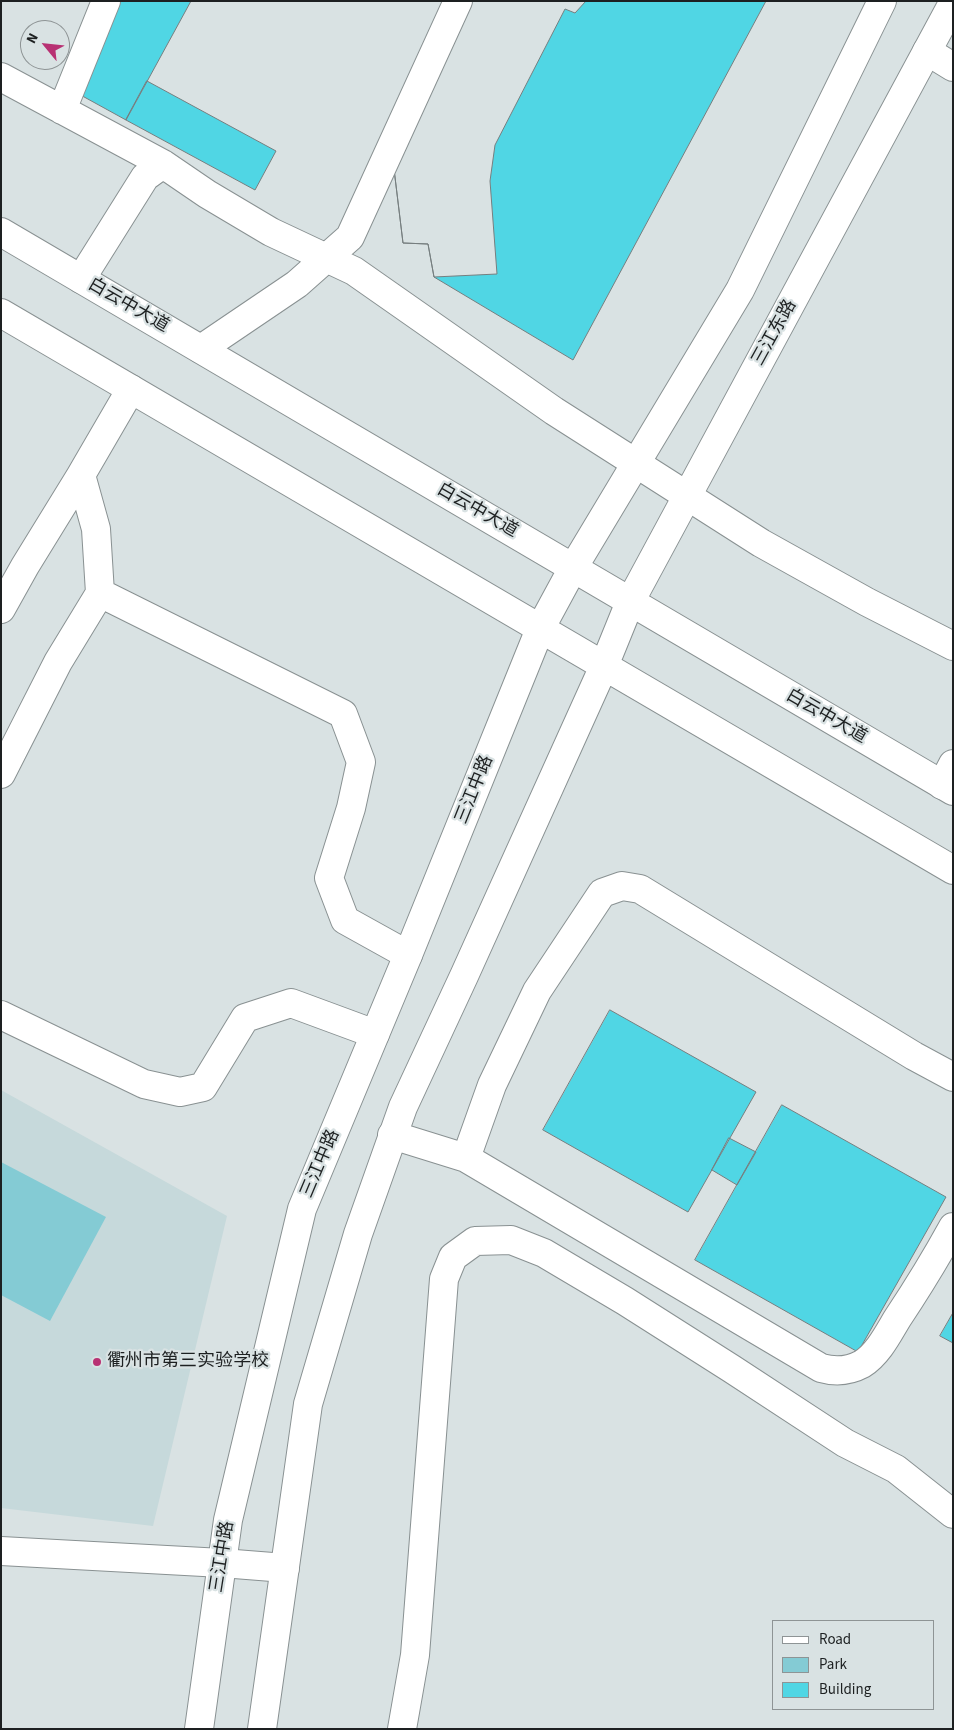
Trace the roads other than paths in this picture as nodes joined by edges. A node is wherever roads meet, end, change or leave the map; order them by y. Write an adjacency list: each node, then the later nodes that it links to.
1 (106, 1): 8 (street)
2 (458, 1): 11 (street)
3 (882, 1): 16 (street)
4 (953, 4): 5 (street, 三江东路)
5 (927, 51): 6 (street); 18 (street, 三江东路)
6 (953, 67)
7 (1, 77): 8 (street)
8 (62, 110): 9 (street)
9 (163, 164): 11 (street); 12 (street)
10 (1, 232): 12 (street, 白云中大道)
11 (327, 258): 14 (street); 16 (street)
12 (81, 279): 14 (street, 白云中大道)
13 (1, 313): 15 (street)
14 (201, 349): 19 (street, 白云中大道)
15 (131, 388): 17 (street); 23 (street)
16 (636, 463): 18 (street); 19 (street)
17 (81, 475): 20 (street); 22 (street)
18 (687, 496): 21 (street, 三江东路); 24 (street)
19 (573, 568): 21 (street, 白云中大道); 23 (street)
20 (100, 593): 26 (street); 29 (street)
21 (630, 602): 25 (street, 三江东路); 27 (street, 白云中大道)
22 (1, 609)
23 (540, 629): 25 (street); 29 (street, 三江中路)
24 (953, 646)
25 (604, 666): 28 (street); 33 (street)
26 (1, 774)
27 (949, 780)
28 (953, 870)
29 (408, 955): 31 (street, 三江中路)
30 (1, 1015): 31 (street)
31 (375, 1034): 38 (street, 三江中路)
32 (953, 1077): 34 (street)
33 (392, 1135): 34 (street); 39 (street)
34 (466, 1158): 35 (street)
35 (953, 1227)
36 (953, 1514): 42 (street)
37 (1, 1552): 38 (street)
38 (222, 1563): 39 (street); 40 (street, 三江中路)
39 (285, 1568): 41 (street)
40 (199, 1729)
41 (262, 1729)
42 (402, 1729)

